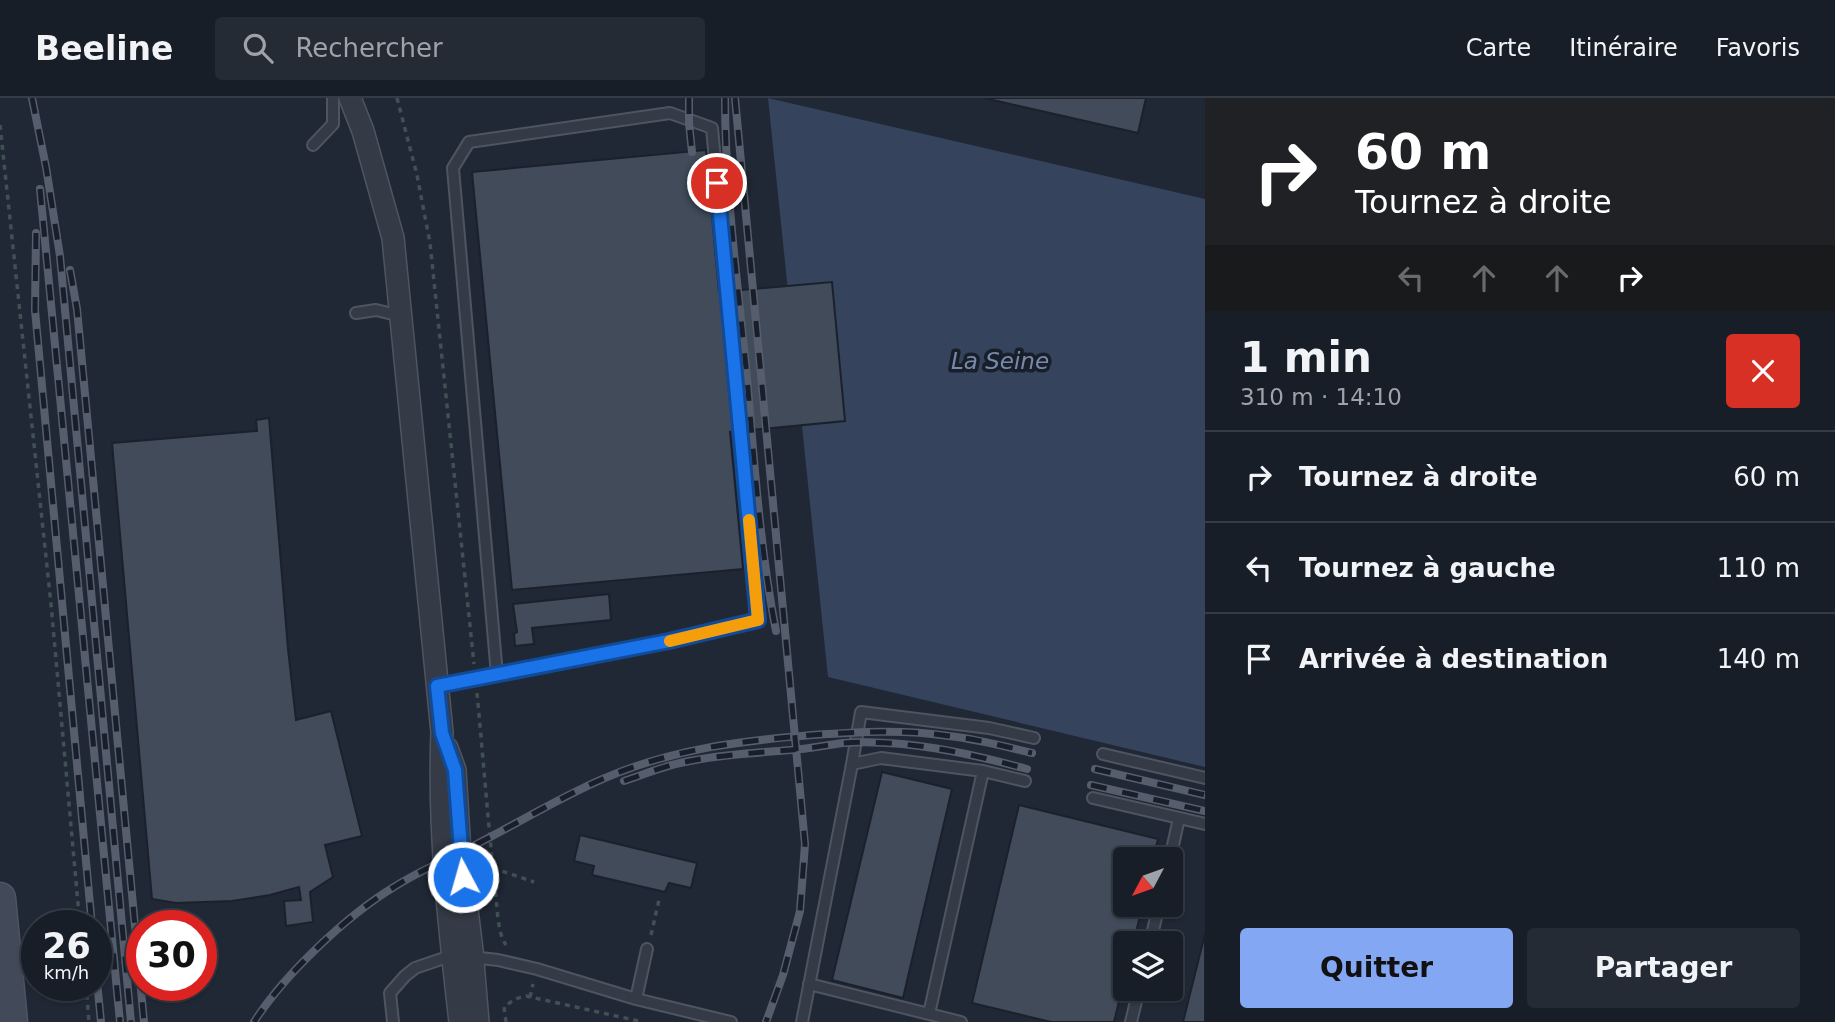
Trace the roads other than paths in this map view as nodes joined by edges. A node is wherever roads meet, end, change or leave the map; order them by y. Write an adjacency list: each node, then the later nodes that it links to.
1 (333, 98): 3 (lane)
2 (350, 98): 5 (street)
3 (313, 145)
4 (356, 313): 5 (lane)
5 (401, 316): 7 (street)
6 (497, 675): 6 (lane); 7 (lane)
7 (437, 686): 20 (street)
8 (1034, 738): 10 (lane)
9 (1103, 754): 12 (lane)
10 (852, 764): 11 (lane); 21 (lane)
11 (983, 771): 13 (lane); 24 (lane)
12 (1205, 778)
13 (1024, 781)
14 (1093, 798): 15 (lane)
15 (1180, 818): 16 (lane); 17 (lane)
16 (1205, 824)
17 (1173, 847)
18 (0, 898): 25 (main road)
19 (647, 949): 22 (lane)
20 (463, 956): 22 (lane); 26 (lane); 27 (street); 28 (street)
21 (809, 985): 24 (lane); 30 (lane)
22 (636, 999): 29 (lane)
23 (1136, 1001): 32 (lane)
24 (929, 1014): 31 (lane)
25 (12, 1022)
26 (393, 1022)
27 (460, 1022)
28 (478, 1022)
29 (731, 1022)
30 (802, 1022)
31 (961, 1022)
32 (1131, 1022)

